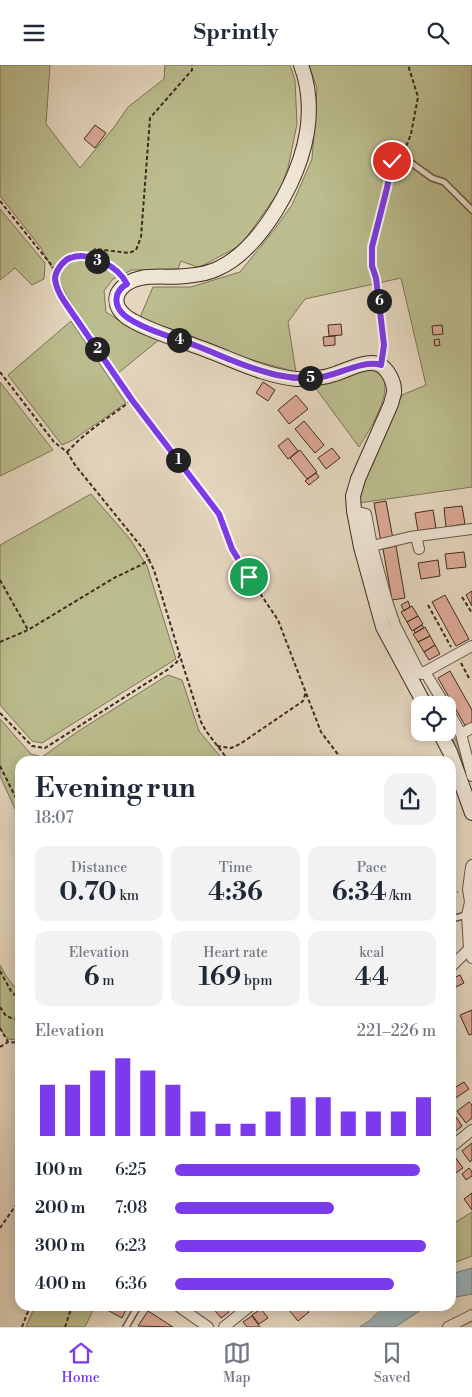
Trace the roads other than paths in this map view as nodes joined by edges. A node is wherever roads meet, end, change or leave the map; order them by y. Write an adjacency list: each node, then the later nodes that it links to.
1 (301, 65): 3 (main road)
2 (472, 210): 3 (lane)
3 (381, 365): 4 (main road)
4 (354, 511): 7 (street); 11 (main road)
5 (472, 529): 6 (street)
6 (416, 536): 7 (street); 8 (street)
7 (372, 546): 10 (street)
8 (419, 549)
9 (472, 646): 10 (street)
10 (426, 672): 11 (street); 13 (street)
11 (412, 680): 12 (main road)
12 (421, 696)
13 (440, 696)
14 (456, 724): 16 (street)
15 (472, 728): 16 (street)
16 (462, 734): 20 (street)
17 (444, 741): 18 (main road)
18 (451, 756)
19 (456, 769): 21 (main road)
20 (472, 776)
21 (472, 813)
22 (472, 865): 23 (street)
23 (467, 915): 24 (lane); 25 (street)
24 (456, 918)
25 (470, 953): 26 (street)
26 (456, 963)
27 (472, 1130): 28 (street)
28 (456, 1143)
29 (135, 1311): 33 (lane)
30 (185, 1311): 34 (street)
31 (244, 1311): 35 (street)
32 (472, 1315): 36 (street)
33 (126, 1327)
34 (208, 1327)
35 (224, 1327)
36 (448, 1327)

